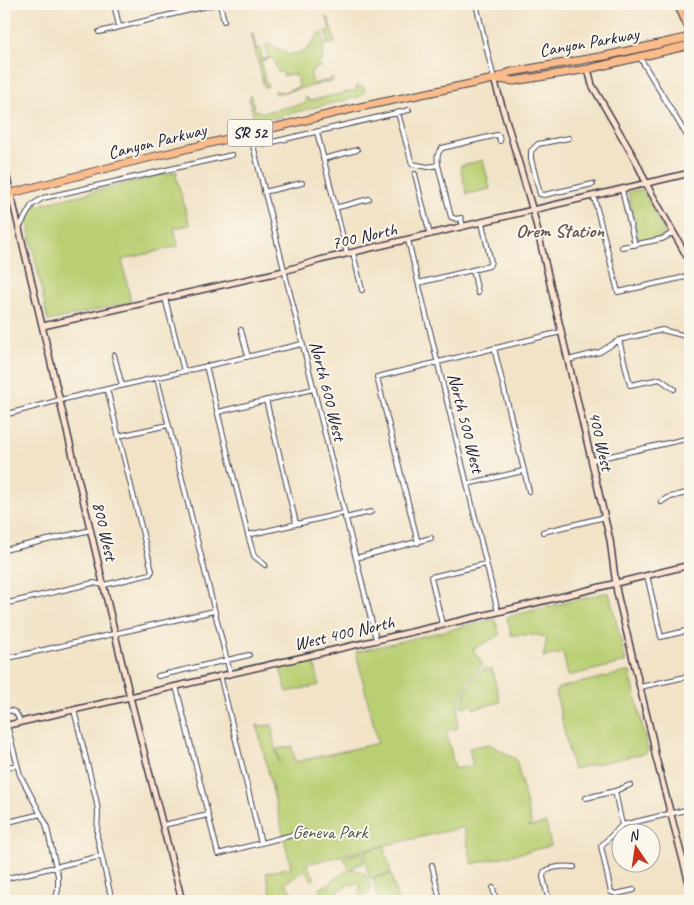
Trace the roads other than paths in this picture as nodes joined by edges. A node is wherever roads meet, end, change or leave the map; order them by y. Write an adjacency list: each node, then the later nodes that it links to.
1 (114, 4): 9 (street)
2 (215, 4): 9 (street)
3 (220, 4): 8 (street)
4 (476, 4): 16 (street, 400 West)
5 (677, 4): 11 (main road)
6 (682, 4): 7 (main road)
7 (690, 16)
8 (224, 21)
9 (119, 26): 10 (street)
10 (100, 32)
11 (690, 32)
12 (690, 37): 16 (highway, Canyon Parkway / SR 52)
13 (690, 45): 14 (highway, Canyon Parkway / SR 52)
14 (639, 56): 15 (highway, Canyon Parkway / SR 52); 23 (street)
15 (588, 69): 16 (highway, Canyon Parkway / SR 52); 36 (street)
16 (494, 79): 20 (highway, Canyon Parkway / SR 52); 29 (street, 400 West)
17 (409, 110): 18 (street)
18 (398, 113): 19 (street); 31 (street)
19 (317, 132): 24 (street); 27 (street)
20 (250, 133): 38 (street, North 600 West); 39 (highway, Canyon Parkway / SR 52)
21 (569, 138): 28 (street)
22 (500, 141): 31 (street)
23 (690, 141)
24 (264, 144)
25 (357, 150): 27 (street)
26 (232, 155): 46 (street)
27 (323, 159): 42 (street)
28 (531, 159): 29 (street); 35 (street)
29 (520, 162): 43 (street, 400 West)
30 (4, 165): 39 (street, 800 West)
31 (438, 165): 45 (street)
32 (690, 173): 36 (street, 700 North)
33 (415, 174): 48 (street)
34 (302, 184): 38 (street)
35 (593, 184)
36 (646, 184): 37 (street, 700 North); 47 (street)
37 (622, 190): 40 (street, 700 North); 50 (street)
38 (264, 192): 56 (street, North 600 West)
39 (7, 194): 46 (street, 800 West)
40 (594, 197): 43 (street, 700 North); 57 (street)
41 (369, 199): 42 (street)
42 (335, 208): 53 (street)
43 (533, 211): 44 (street, 700 North); 64 (street, 400 West)
44 (482, 223): 45 (street, 700 North); 55 (street)
45 (463, 227): 48 (street, 700 North)
46 (19, 228): 62 (street, 800 West)
47 (673, 233): 50 (street); 54 (street)
48 (430, 235): 49 (street, 700 North)
49 (408, 240): 52 (street, 700 North); 58 (street, North 500 West)
50 (634, 245): 51 (street)
51 (622, 248)
52 (353, 253): 53 (street, 700 North); 59 (street)
53 (346, 254): 56 (street, 700 North)
54 (690, 262)
55 (473, 270): 58 (street); 60 (street)
56 (284, 271): 61 (street, 700 North); 67 (street, North 600 West)
57 (690, 276)
58 (418, 283): 72 (street, North 500 West)
59 (362, 290)
60 (478, 293)
61 (165, 298): 62 (street, 700 North); 74 (street)
62 (43, 326): 80 (street, 800 West)
63 (241, 330): 70 (street)
64 (561, 332): 68 (street); 71 (street, 400 West)
65 (690, 337): 66 (street)
66 (620, 340): 71 (street); 79 (street)
67 (302, 344): 70 (street); 78 (street, North 600 West)
68 (494, 348): 72 (street); 88 (street)
69 (114, 355): 76 (street)
70 (248, 357): 73 (street)
71 (568, 360): 87 (street, 400 West)
72 (437, 362): 89 (street, North 500 West); 102 (street)
73 (206, 366): 74 (street); 82 (street)
74 (184, 371): 75 (street)
75 (157, 378): 76 (street); 84 (street)
76 (122, 386): 77 (street)
77 (108, 389): 80 (street); 85 (street)
78 (313, 389): 81 (street); 94 (street, North 600 West)
79 (674, 389)
80 (60, 400): 83 (street); 98 (street, 800 West)
81 (266, 400): 82 (street); 97 (street)
82 (218, 412): 100 (street)
83 (4, 415)
84 (168, 425): 85 (street); 112 (street)
85 (119, 436): 110 (street)
86 (690, 438): 87 (street)
87 (592, 460): 95 (street, 400 West)
88 (523, 471): 89 (street); 90 (street)
89 (467, 484): 105 (street, North 500 West)
90 (529, 492)
91 (690, 492): 92 (street)
92 (661, 502)
93 (371, 512): 96 (street)
94 (344, 513): 96 (street, North 600 West); 97 (street)
95 (605, 517): 99 (street); 109 (street, 400 West)
96 (345, 518): 104 (street, North 600 West)
97 (296, 524): 100 (street)
98 (91, 530): 103 (street); 110 (street, 800 West)
99 (543, 532)
100 (248, 535): 106 (street)
101 (431, 538): 102 (street)
102 (418, 543): 104 (street)
103 (4, 550)
104 (356, 558): 117 (street, North 600 West)
105 (486, 564): 113 (street, North 500 West); 114 (street)
106 (265, 565)
107 (690, 565): 108 (street, West 400 North)
108 (647, 575): 109 (street, West 400 North); 115 (street)
109 (617, 583): 113 (street, West 400 North); 126 (street, 400 West)
110 (104, 585): 111 (street); 116 (street, 800 West)
111 (4, 604)
112 (214, 611): 116 (street); 120 (street)
113 (498, 612): 114 (street, West 400 North)
114 (442, 624): 117 (street, West 400 North)
115 (690, 630)
116 (116, 634): 119 (street); 127 (street, 800 West)
117 (376, 639): 121 (street, West 400 North)
118 (249, 655): 120 (street)
119 (4, 659)
120 (227, 660): 121 (street); 123 (street)
121 (230, 673): 122 (street, West 400 North)
122 (220, 675): 125 (street, West 400 North); 147 (street)
123 (158, 676)
124 (690, 676): 126 (street)
125 (176, 686): 127 (street, West 400 North); 140 (street)
126 (640, 687): 139 (street, 400 West)
127 (130, 696): 129 (street, West 400 North); 144 (street, 800 West)
128 (4, 710): 130 (street)
129 (74, 710): 130 (street, West 400 North); 148 (street)
130 (20, 722): 131 (street, West 400 North)
131 (6, 726): 132 (street)
132 (17, 765): 133 (street); 138 (street)
133 (4, 768)
134 (630, 785): 135 (street)
135 (615, 791): 136 (street); 141 (street)
136 (586, 798)
137 (690, 809): 139 (street)
138 (41, 814): 143 (street); 152 (street)
139 (671, 814): 142 (street); 150 (street, 400 West)
140 (208, 815): 144 (street); 147 (street)
141 (621, 822)
142 (635, 822)
143 (4, 823)
144 (163, 825): 161 (street, 800 West)
145 (304, 832): 147 (street)
146 (612, 835): 157 (street)
147 (261, 843)
148 (101, 856): 152 (street); 160 (street)
149 (690, 859): 150 (street)
150 (684, 861): 155 (street, 400 West)
151 (432, 865): 163 (street)
152 (57, 866): 154 (street); 159 (street)
153 (574, 867): 165 (street)
154 (4, 879)
155 (690, 887)
156 (493, 888): 164 (street)
157 (634, 890)
158 (259, 898): 162 (street)
159 (55, 901)
160 (112, 901)
161 (182, 901)
162 (245, 901)
163 (440, 901)
164 (496, 901)
165 (549, 901)

